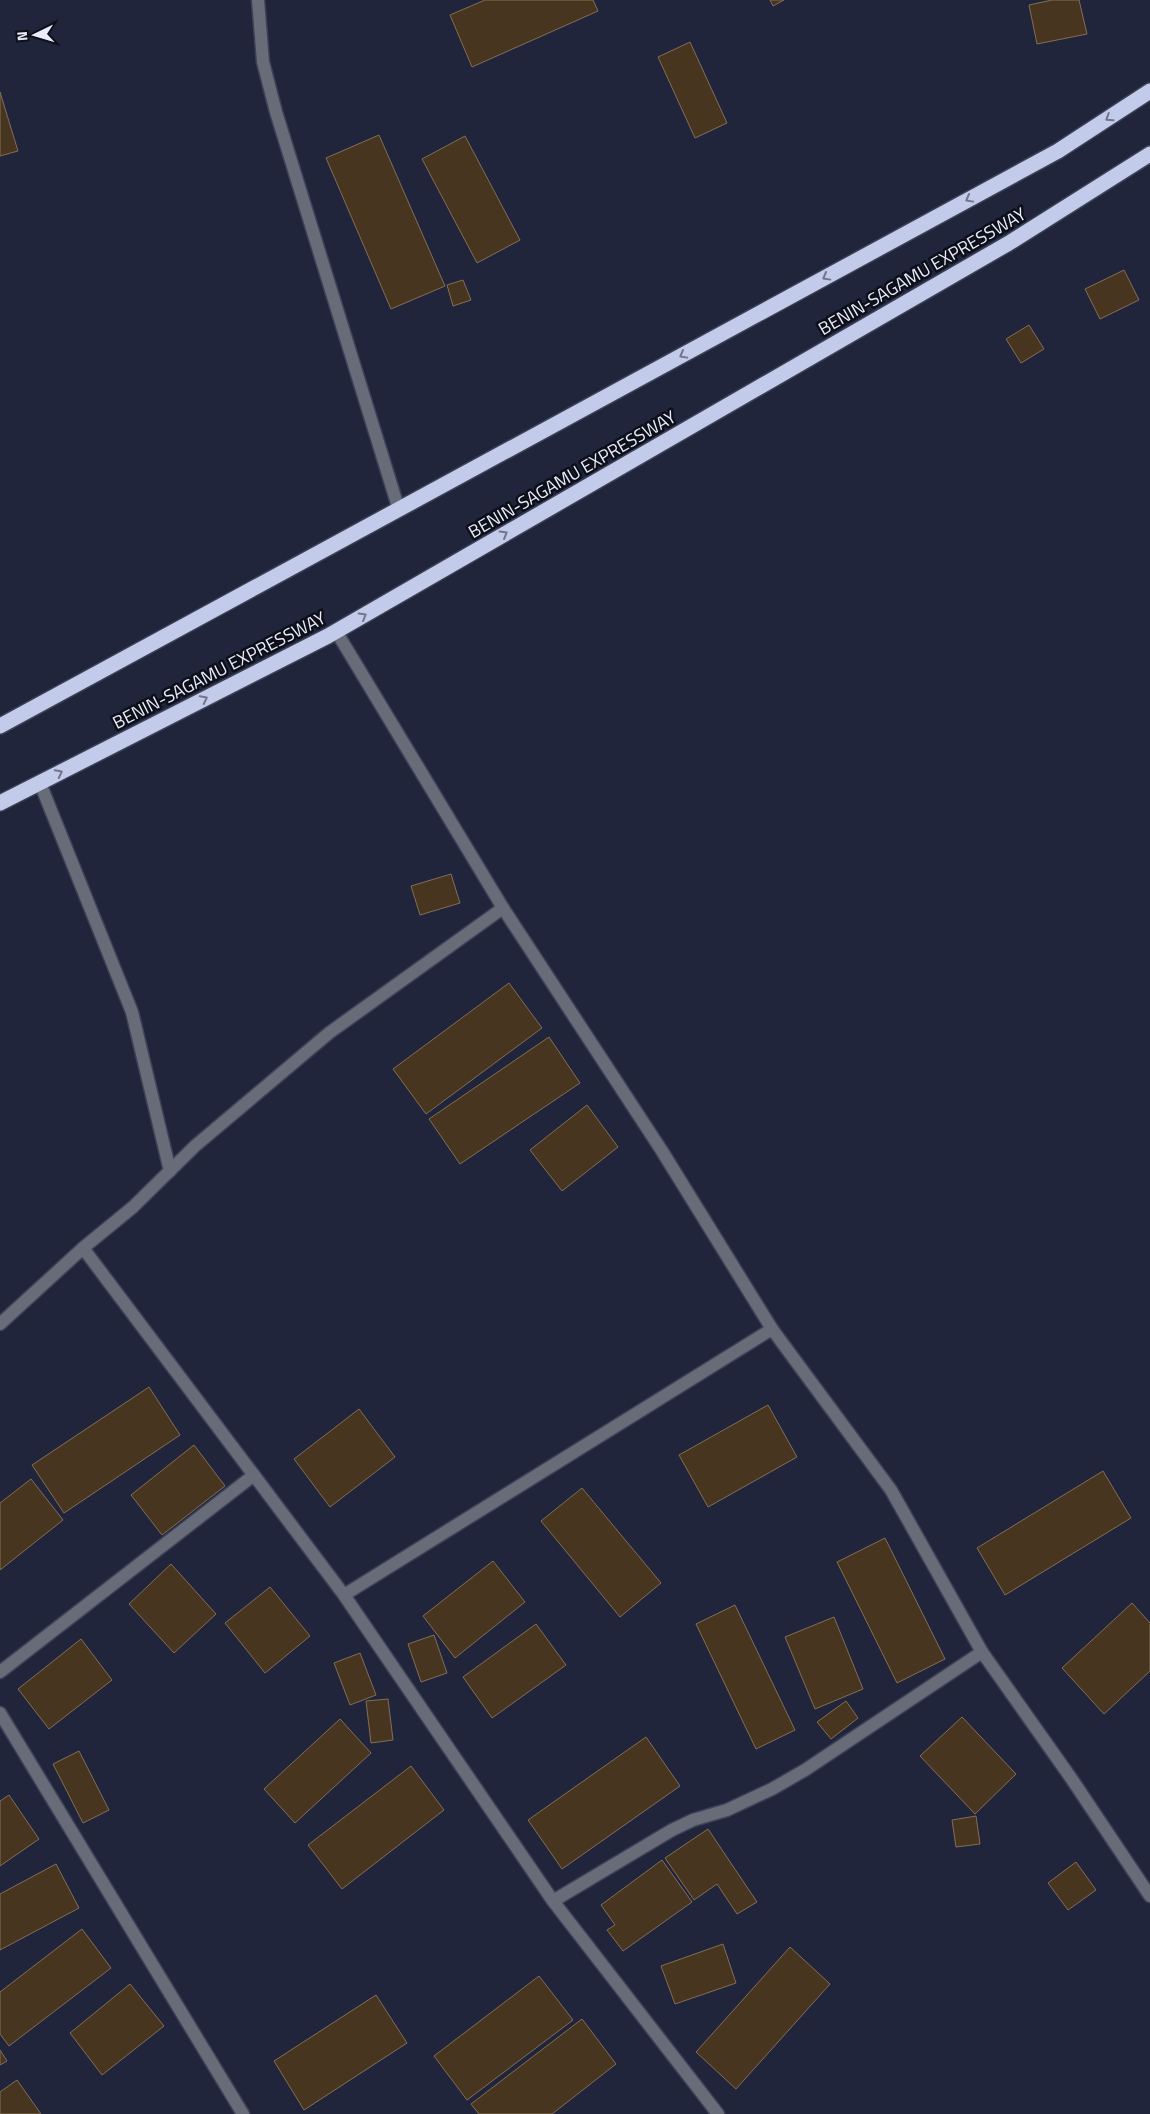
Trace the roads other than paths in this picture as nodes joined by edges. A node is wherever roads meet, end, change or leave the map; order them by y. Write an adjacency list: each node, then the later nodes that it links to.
1 (258, 0): 4 (street)
2 (1150, 91): 4 (highway, one-way to 4)
3 (1150, 154): 5 (highway, BENIN-SAGAMU EXPRESSWAY, one-way to 3)
4 (398, 510): 6 (highway)
5 (336, 631): 7 (highway, BENIN-SAGAMU EXPRESSWAY, one-way to 5); 9 (street)
6 (0, 726)
7 (40, 783): 8 (highway, BENIN-SAGAMU EXPRESSWAY); 10 (street)
8 (0, 803)
9 (503, 908): 10 (street); 13 (street)
10 (170, 1171): 11 (street)
11 (83, 1248): 12 (street); 14 (street)
12 (0, 1324)
13 (772, 1329): 15 (street); 16 (street)
14 (254, 1475): 15 (street); 17 (street)
15 (344, 1595): 20 (street)
16 (982, 1652): 19 (street); 20 (street)
17 (0, 1672)
18 (0, 1713): 21 (street)
19 (1150, 1896)
20 (553, 1902): 22 (street)
21 (242, 2114)
22 (718, 2114)

